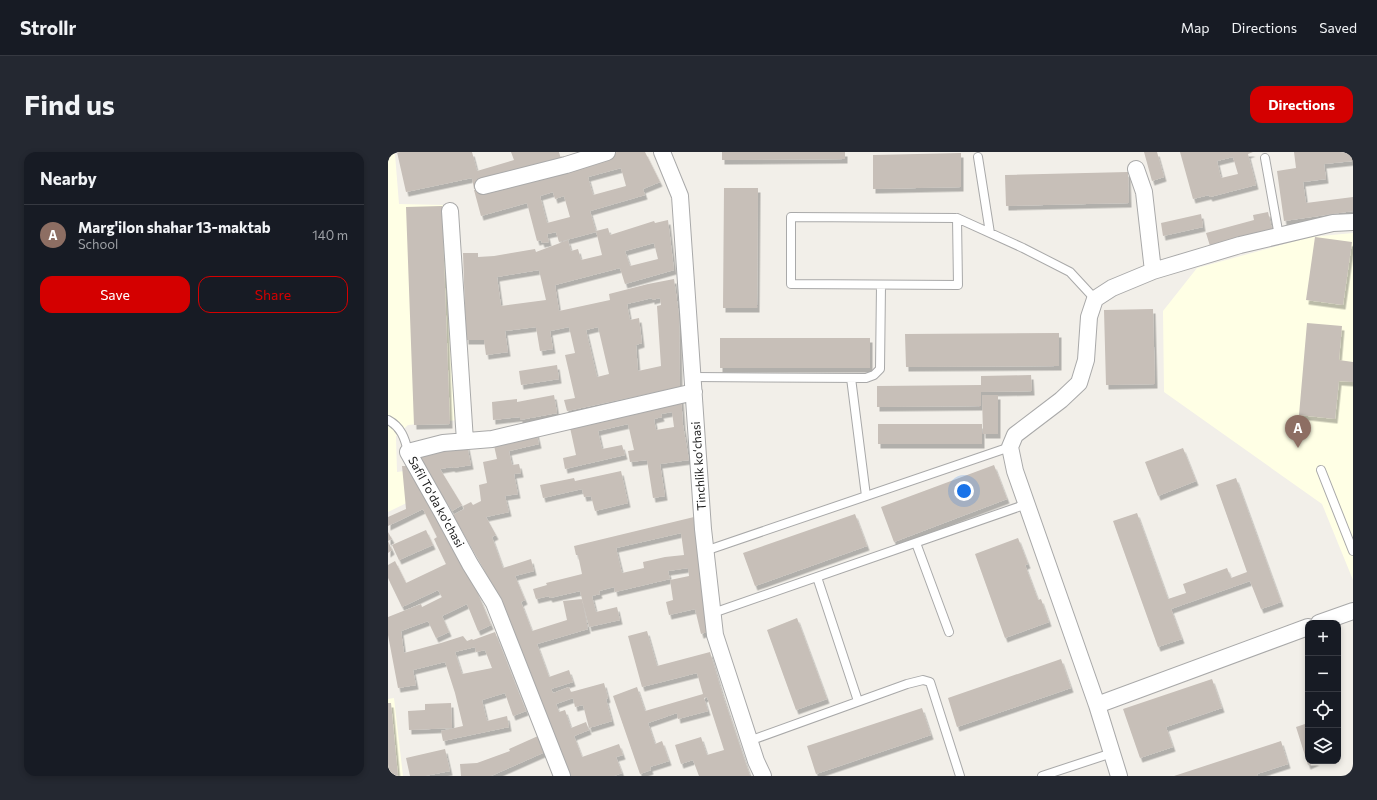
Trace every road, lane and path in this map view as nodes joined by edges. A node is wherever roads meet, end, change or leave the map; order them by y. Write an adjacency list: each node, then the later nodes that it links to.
1 (607, 152): 6 (street)
2 (662, 152): 16 (street, Tinchlik koʻchasi)
3 (978, 157): 10 (lane)
4 (1264, 158): 11 (lane)
5 (1136, 169): 12 (street)
6 (483, 186)
7 (450, 211): 18 (street)
8 (957, 218): 10 (lane); 13 (lane); 13 (lane)
9 (1353, 222): 11 (street)
10 (990, 233): 14 (lane)
11 (1279, 236): 12 (street)
12 (1153, 271): 14 (street)
13 (881, 285): 15 (lane)
14 (1095, 299): 19 (street)
15 (851, 378): 16 (lane); 22 (lane)
16 (693, 384): 18 (street, Safil To'da ko'chasi); 25 (street, Tinchlik koʻchasi)
17 (388, 420): 20 (lane)
18 (465, 441): 20 (street, Safil To'da ko'chasi)
19 (1010, 446): 22 (lane); 23 (street)
20 (408, 452): 37 (street, Safil To'da ko'chasi)
21 (1321, 470): 26 (lane)
22 (866, 496): 25 (lane)
23 (1027, 504): 24 (lane); 34 (street)
24 (916, 543): 27 (lane); 32 (lane)
25 (705, 551): 29 (street, Tinchlik koʻchasi)
26 (1353, 552)
27 (817, 577): 29 (lane); 33 (lane)
28 (1353, 611): 30 (street)
29 (713, 613): 35 (street, Tinchlik koʻchasi)
30 (1328, 620)
31 (1305, 628): 34 (street)
32 (949, 632)
33 (858, 701): 35 (lane); 39 (lane)
34 (1097, 705): 36 (street)
35 (749, 740): 38 (street, Tinchlik koʻchasi)
36 (1112, 753): 40 (lane); 41 (street)
37 (562, 776)
38 (763, 776)
39 (960, 776)
40 (1042, 776)
41 (1119, 776)

